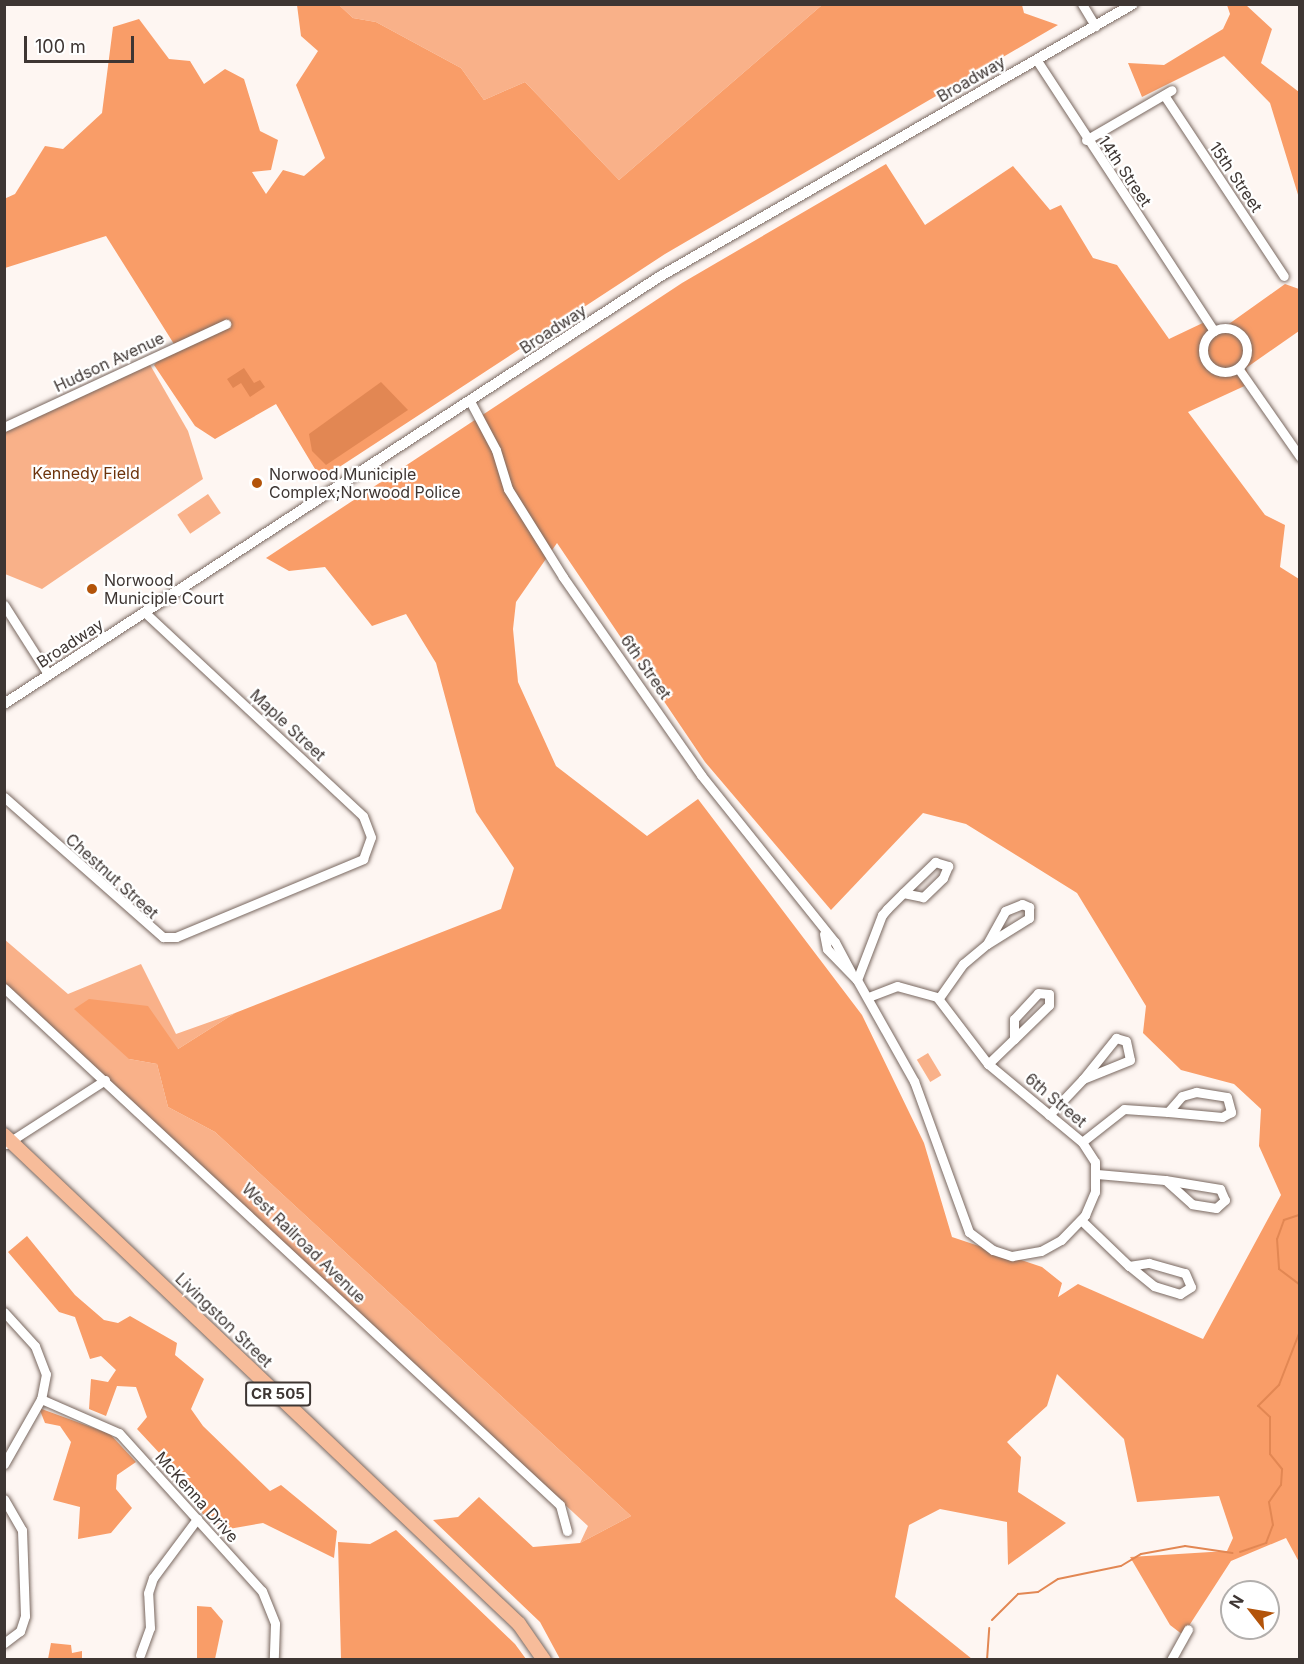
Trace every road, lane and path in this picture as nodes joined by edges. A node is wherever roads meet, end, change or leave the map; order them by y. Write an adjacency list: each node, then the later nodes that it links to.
1 (1082, 4): 3 (street)
2 (1133, 4): 3 (street, Broadway)
3 (1095, 26): 4 (street, Broadway)
4 (1036, 59): 5 (street, 14th Street); 10 (street, Broadway)
5 (1086, 140): 6 (street, 15th Street); 8 (street, 14th Street)
6 (1284, 276)
7 (226, 324): 11 (street, Hudson Avenue)
8 (1214, 331): 9 (street); 9 (street)
9 (1238, 368): 12 (street)
10 (470, 401): 14 (street, Broadway); 21 (street, 6th Street)
11 (4, 427)
12 (1299, 457)
13 (4, 605): 15 (street)
14 (144, 612): 15 (street, Broadway); 18 (street, Maple Street)
15 (48, 674): 16 (street, Broadway)
16 (4, 704)
17 (4, 797): 18 (street, Chestnut Street)
18 (347, 869)
19 (903, 893): 19 (street); 21 (street)
20 (987, 944): 20 (street); 24 (street)
21 (854, 976): 23 (street, 6th Street)
22 (4, 988): 28 (street, West Railroad Avenue)
23 (868, 997): 24 (street); 35 (street, 6th Street)
24 (939, 998): 26 (street, 6th Street)
25 (1014, 1039): 25 (street); 26 (street)
26 (988, 1064): 30 (street, 6th Street)
27 (1083, 1079): 27 (street); 30 (street)
28 (105, 1080): 31 (street); 42 (street, West Railroad Avenue)
29 (1168, 1112): 29 (street); 32 (street)
30 (1049, 1115): 32 (street, 6th Street)
31 (6, 1140): 47 (main road, Livingston Street / CR 505)
32 (1082, 1142): 33 (street, 6th Street)
33 (1097, 1174): 34 (street); 35 (street, 6th Street)
34 (1165, 1180): 34 (street)
35 (1081, 1221): 36 (street)
36 (1129, 1266): 36 (street)
37 (4, 1312): 38 (street)
38 (41, 1399): 39 (street); 41 (street, McKenna Drive)
39 (4, 1464)
40 (4, 1499): 44 (street)
41 (197, 1519): 45 (street); 46 (street, McKenna Drive)
42 (567, 1531)
43 (1188, 1629): 48 (street)
44 (4, 1643)
45 (140, 1655)
46 (274, 1659)
47 (544, 1659)
48 (1170, 1659)

